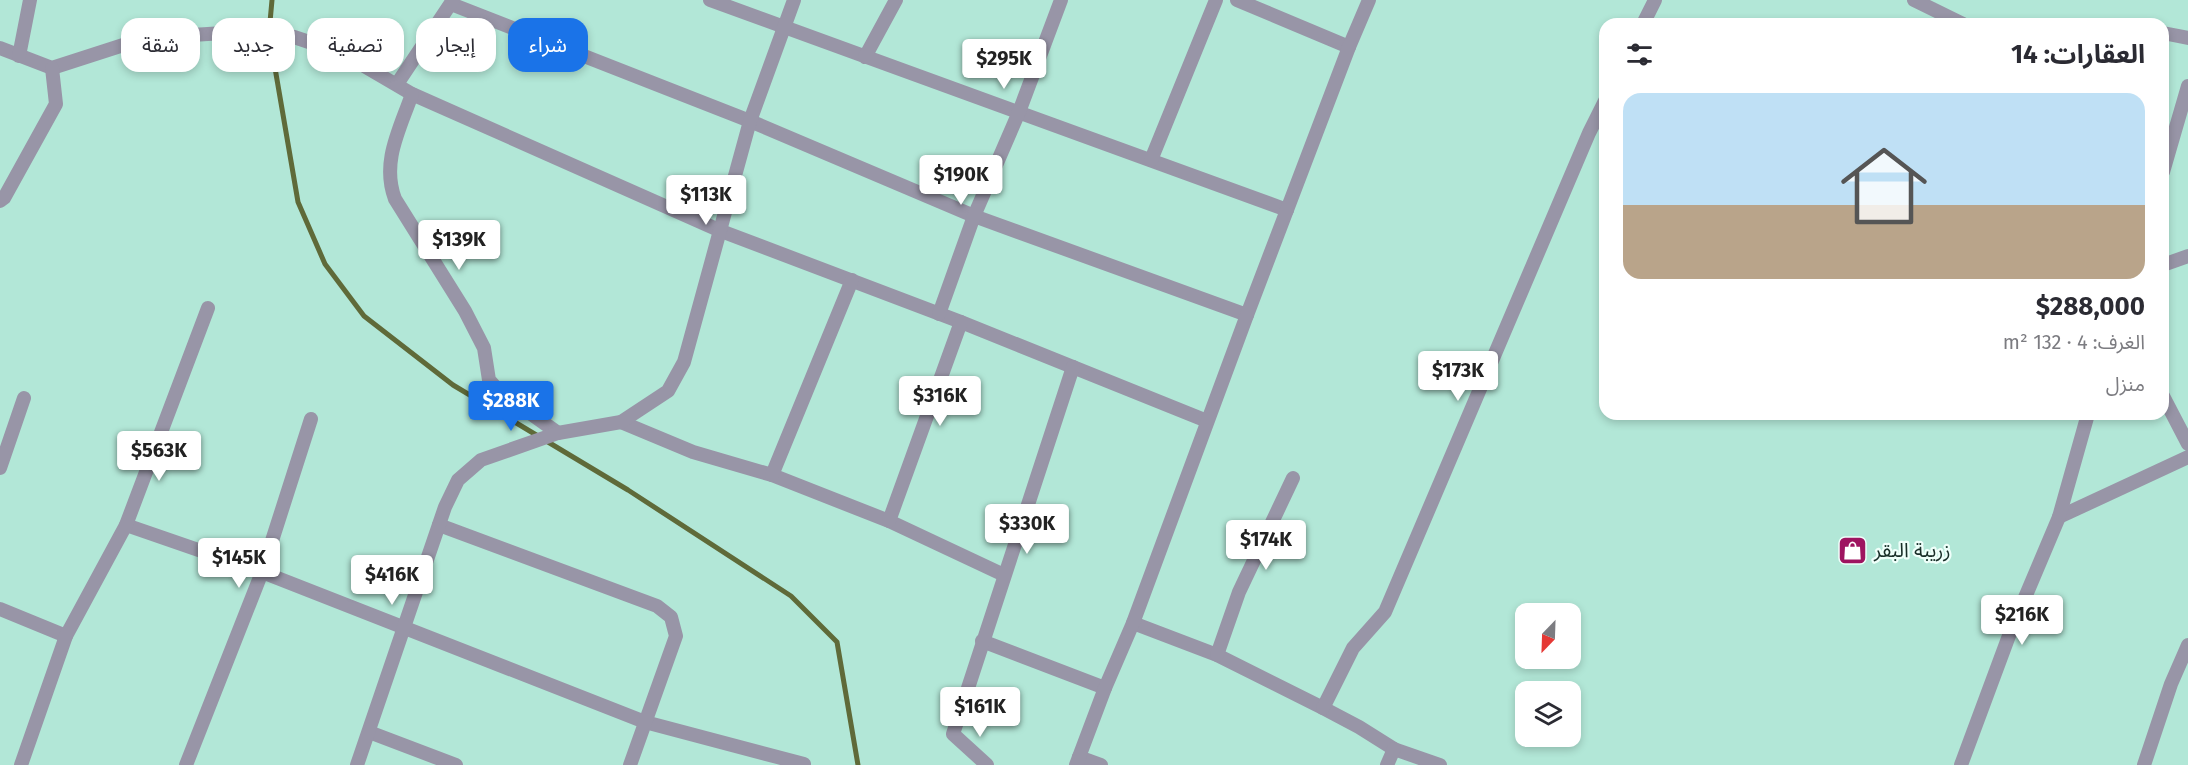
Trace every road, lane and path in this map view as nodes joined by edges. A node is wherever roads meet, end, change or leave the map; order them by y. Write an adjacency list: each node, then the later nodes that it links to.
1 (30, 0): 19 (street)
2 (710, 0): 14 (street)
3 (794, 0): 14 (street)
4 (896, 0): 20 (street)
5 (1061, 0): 25 (street)
6 (1216, 0): 29 (street)
7 (1237, 0): 17 (street)
8 (1369, 0): 17 (street)
9 (1655, 0): 12 (street)
10 (1914, 0): 13 (street)
11 (452, 2): 22 (street); 27 (street)
12 (1646, 18)
13 (1951, 18)
14 (784, 27): 20 (street); 27 (street)
15 (2169, 34): 16 (street)
16 (2188, 38)
17 (1349, 47): 31 (street)
18 (0, 48): 19 (street)
19 (19, 56): 21 (street)
20 (865, 57): 25 (street)
21 (52, 68): 22 (street); 30 (street)
22 (397, 84): 24 (street)
23 (2188, 86): 28 (street)
24 (412, 94): 33 (street); 48 (street)
25 (1019, 112): 29 (street); 32 (street)
26 (1599, 113): 68 (street)
27 (750, 121): 32 (street); 33 (street)
28 (2169, 151)
29 (1151, 160): 31 (street)
30 (0, 201)
31 (1287, 210): 39 (street)
32 (974, 216): 38 (street); 39 (street)
33 (721, 231): 36 (street); 47 (street)
34 (2188, 255): 35 (street)
35 (2169, 262)
36 (852, 280): 38 (street); 52 (street)
37 (208, 308): 56 (street)
38 (939, 314): 40 (street)
39 (1247, 315): 46 (street)
40 (961, 322): 41 (street); 55 (street)
41 (1073, 367): 46 (street); 59 (street)
42 (24, 398): 51 (street)
43 (2169, 408): 49 (street)
44 (311, 419): 58 (street)
45 (2086, 420): 54 (street)
46 (1207, 421): 61 (street)
47 (621, 422): 48 (street); 52 (street)
48 (558, 433): 57 (street)
49 (2188, 444)
50 (2188, 457): 54 (street)
51 (0, 468)
52 (772, 475): 55 (street)
53 (1293, 478): 66 (street)
54 (2059, 517): 84 (street)
55 (889, 521): 59 (street)
56 (126, 525): 58 (street); 63 (street)
57 (439, 525): 62 (street); 69 (street)
58 (262, 572): 62 (street); 75 (street)
59 (1004, 575): 64 (street)
60 (0, 609): 63 (street)
61 (1133, 623): 66 (street); 67 (street)
62 (404, 627): 69 (street); 70 (street)
63 (66, 636): 74 (street)
64 (982, 641): 67 (street); 80 (street)
65 (2188, 645): 85 (street)
66 (1216, 655): 68 (street)
67 (1105, 688): 73 (street)
68 (1323, 708): 71 (street)
69 (645, 722): 72 (street); 78 (street)
70 (369, 732): 76 (street); 77 (street)
71 (1394, 749): 82 (street); 83 (street)
72 (754, 759): 79 (street)
73 (1077, 761): 81 (street)
74 (21, 765)
75 (186, 765)
76 (357, 765)
77 (456, 765)
78 (630, 765)
79 (804, 765)
80 (987, 765)
81 (1101, 765)
82 (1387, 765)
83 (1440, 765)
84 (1961, 765)
85 (2145, 765)

